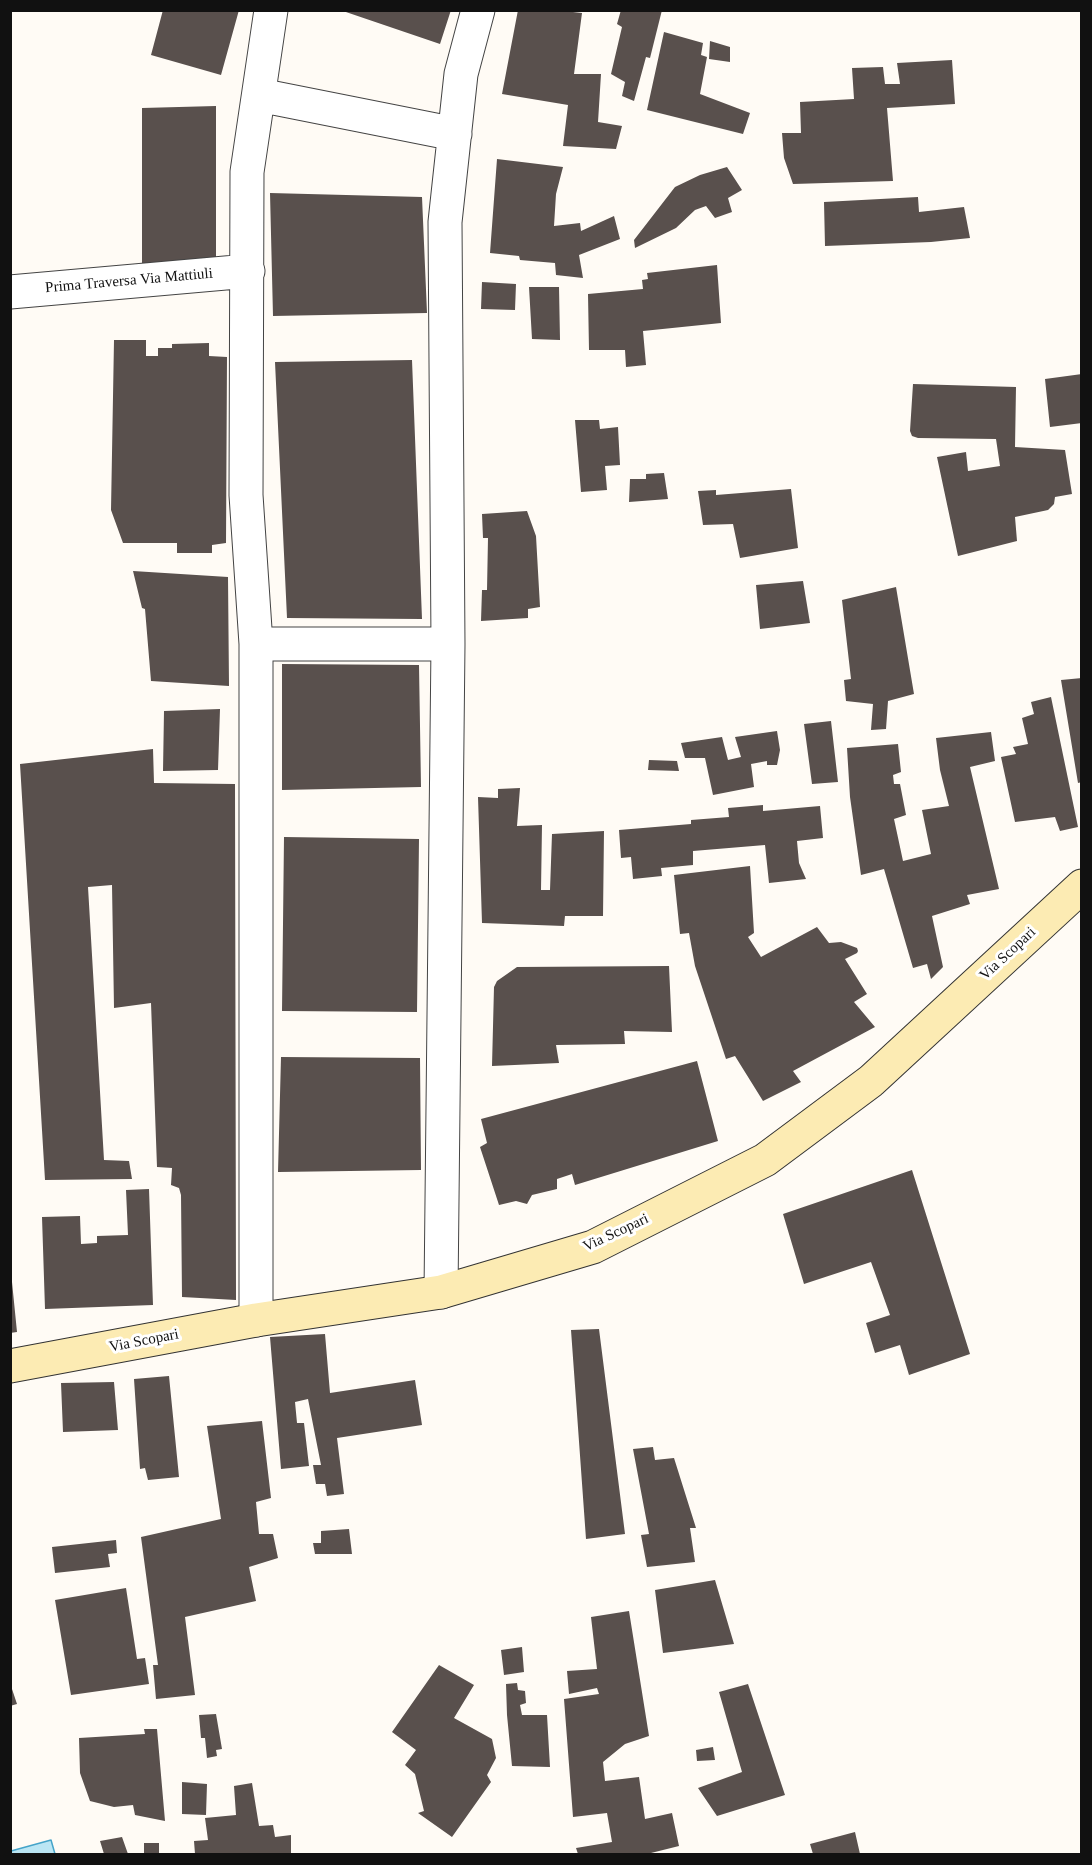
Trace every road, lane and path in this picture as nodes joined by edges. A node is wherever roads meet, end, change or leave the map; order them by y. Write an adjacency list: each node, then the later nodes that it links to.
1 (271, 10): 3 (street)
2 (478, 10): 4 (street)
3 (259, 95): 4 (street); 5 (street)
4 (455, 134): 8 (street)
5 (248, 271): 6 (street, Prima Traversa Via Mattiuli); 7 (street)
6 (10, 291)
7 (256, 644): 8 (street); 11 (street)
8 (448, 644): 10 (street)
9 (1082, 886): 10 (street, Via Scopari)
10 (441, 1292): 11 (street, Via Scopari)
11 (256, 1320): 12 (street, Via Scopari)
12 (10, 1366)

